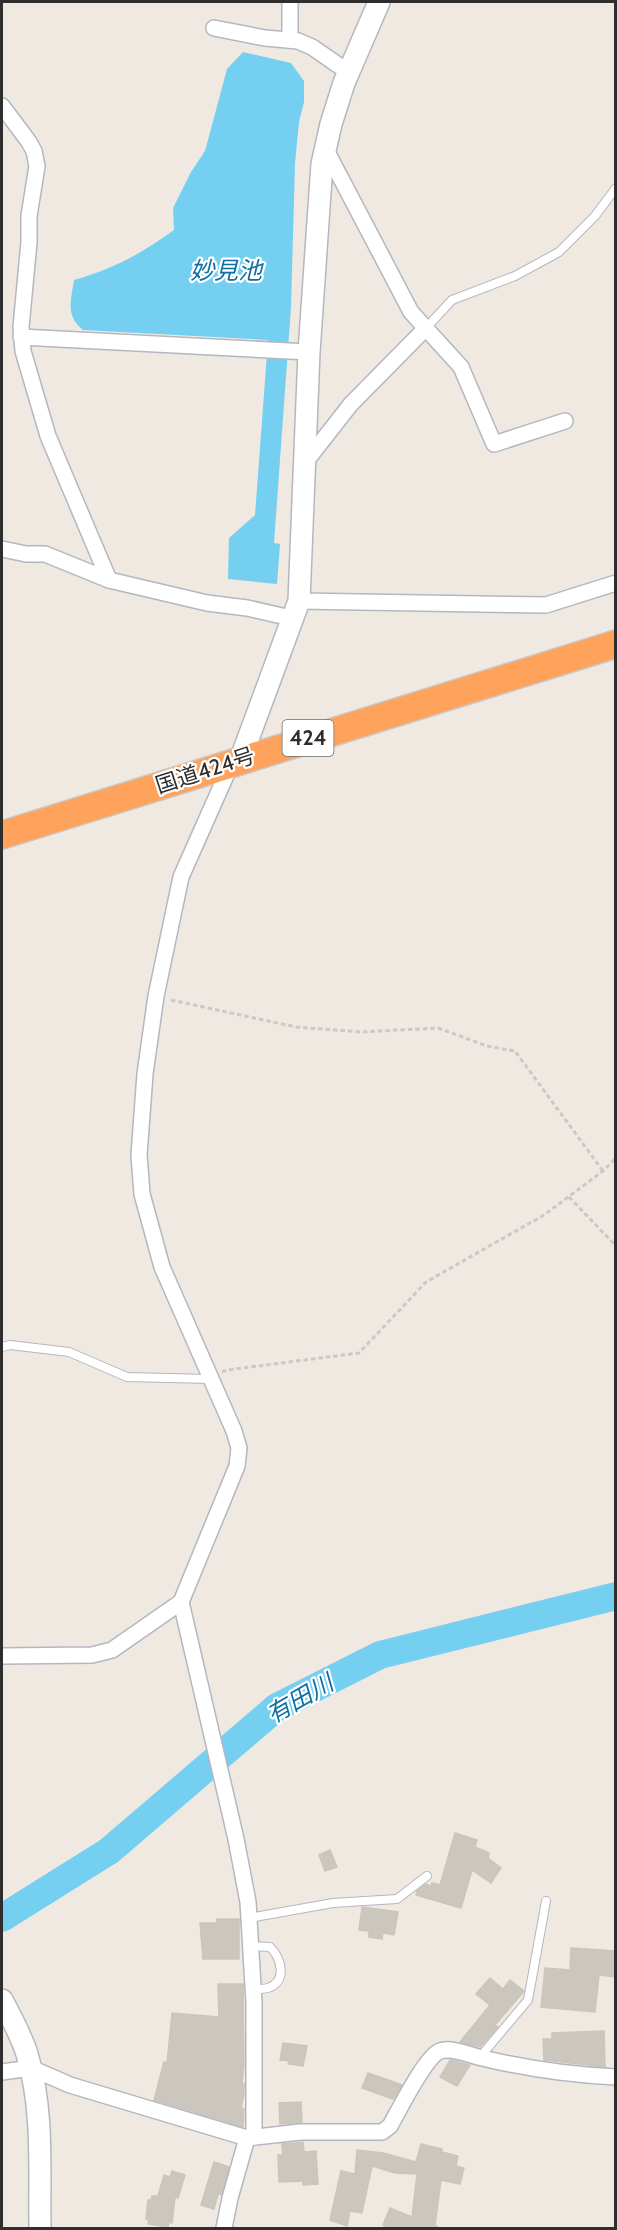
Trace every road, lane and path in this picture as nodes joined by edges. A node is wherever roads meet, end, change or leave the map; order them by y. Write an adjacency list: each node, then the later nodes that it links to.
1 (290, 2): 4 (street)
2 (380, 2): 5 (street)
3 (214, 27): 4 (street)
4 (290, 40): 5 (street)
5 (348, 72): 7 (street)
6 (2, 106): 10 (street)
7 (325, 148): 9 (street); 11 (street)
8 (615, 188): 9 (lane)
9 (426, 328): 12 (street); 13 (street)
10 (21, 337): 11 (street); 15 (street)
11 (309, 351): 13 (street)
12 (565, 421)
13 (304, 464): 17 (street)
14 (2, 549): 15 (street)
15 (110, 580): 17 (street)
16 (615, 583): 17 (street)
17 (295, 610): 19 (street)
18 (615, 644): 19 (highway, 国道424号 / 424)
19 (237, 760): 20 (highway, 国道424号 / 424); 21 (street)
20 (2, 835)
21 (156, 996): 23 (path); 27 (street)
22 (615, 1158): 23 (path)
23 (603, 1171): 24 (path)
24 (569, 1197): 25 (path); 27 (path)
25 (615, 1246)
26 (2, 1347): 27 (lane)
27 (210, 1379): 28 (street)
28 (181, 1602): 29 (street); 32 (street)
29 (2, 1656)
30 (427, 1876): 32 (lane)
31 (546, 1901): 36 (lane)
32 (249, 1918): 33 (street)
33 (251, 1946): 34 (street); 34 (lane)
34 (253, 1990): 40 (street)
35 (2, 2000): 37 (street)
36 (480, 2057): 39 (street); 40 (street)
37 (31, 2068): 38 (street); 40 (street); 41 (street)
38 (2, 2072)
39 (615, 2078)
40 (250, 2137): 42 (street)
41 (40, 2229)
42 (224, 2229)

